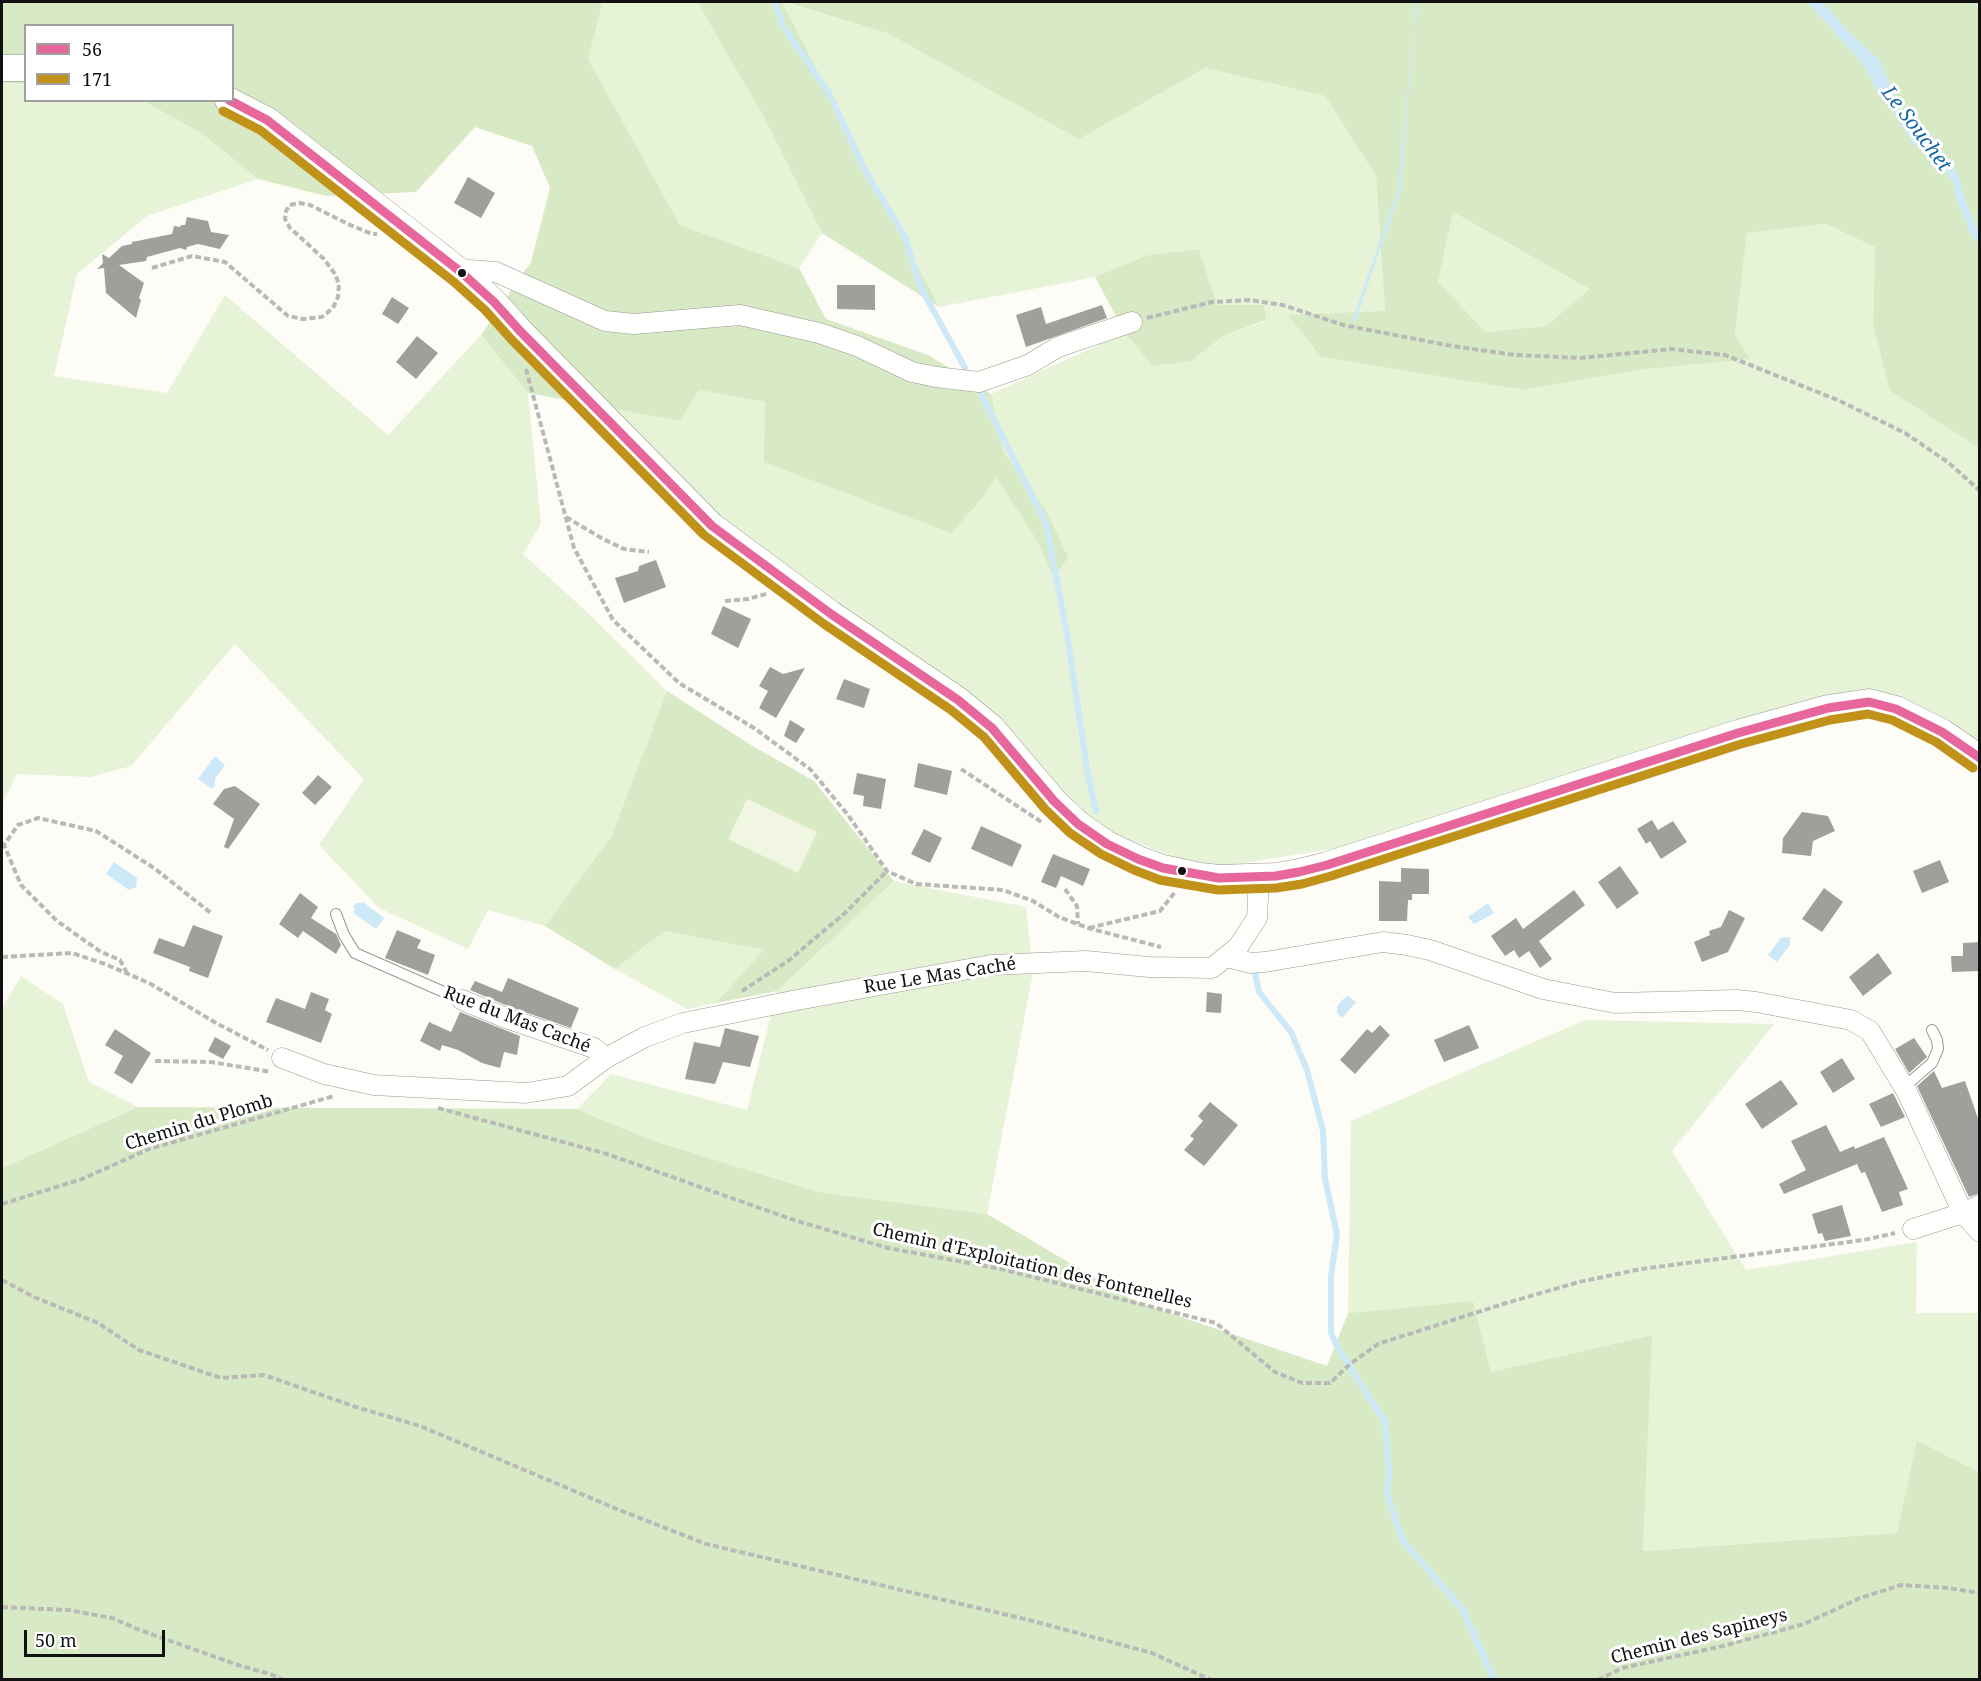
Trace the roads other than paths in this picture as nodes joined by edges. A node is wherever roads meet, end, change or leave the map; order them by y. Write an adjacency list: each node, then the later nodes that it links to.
1 (2, 68): 2 (street)
2 (24, 68)
3 (232, 102): 4 (street)
4 (462, 273): 5 (street); 7 (street)
5 (1132, 322)
6 (1980, 758): 7 (street)
7 (1259, 877): 9 (street, Rue Le Mas Caché)
8 (336, 914): 10 (lane, Rue du Mas Caché)
9 (1227, 957): 12 (street, Rue Le Mas Caché); 14 (street)
10 (462, 1000): 12 (street, Rue du Mas Caché)
11 (1932, 1030): 14 (lane)
12 (606, 1058): 13 (street, Rue du Mas Caché)
13 (281, 1066)
14 (1904, 1087): 15 (street)
15 (1971, 1209): 16 (street); 17 (street)
16 (1913, 1229)
17 (1980, 1232)

